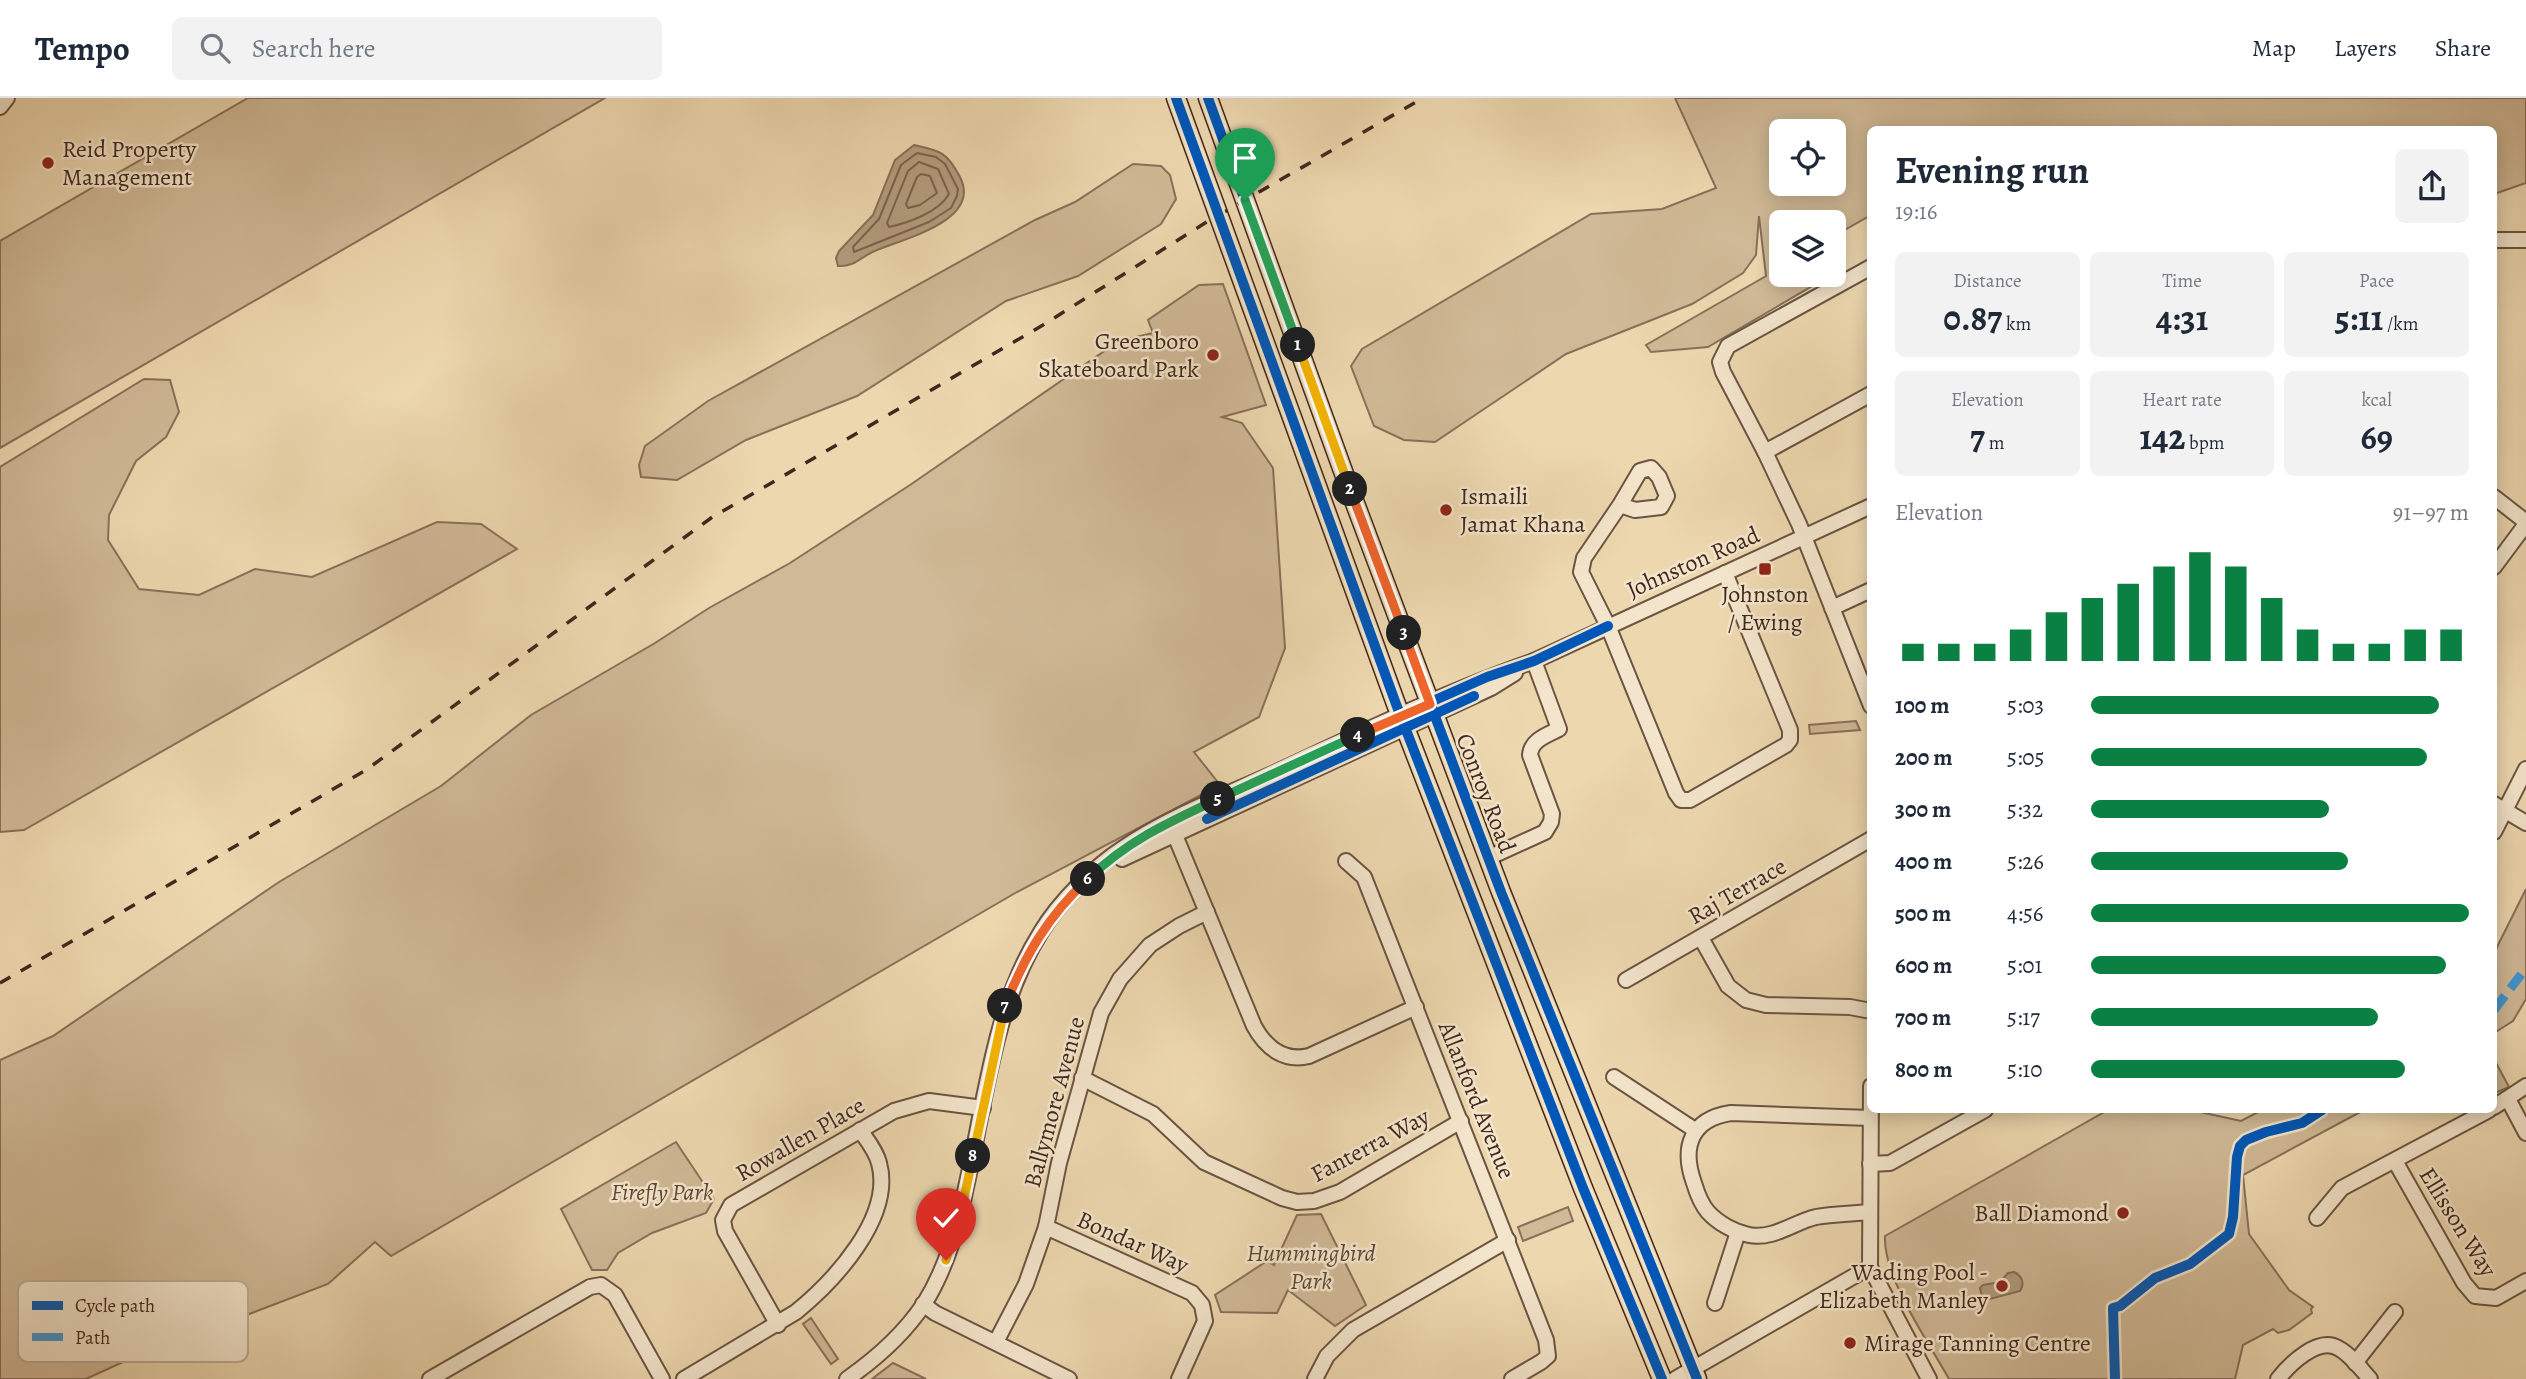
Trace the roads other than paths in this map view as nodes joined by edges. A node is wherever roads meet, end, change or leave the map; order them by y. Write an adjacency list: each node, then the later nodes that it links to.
1 (7, 98): 4 (street)
2 (1176, 98): 23 (main road)
3 (1208, 98): 22 (main road, Conroy Road)
4 (0, 107)
5 (2497, 240): 6 (street)
6 (2526, 240)
7 (1867, 269): 9 (street)
8 (1867, 396): 9 (street)
9 (1765, 452): 14 (street)
10 (2497, 499): 13 (street)
11 (1620, 505): 19 (street)
12 (1867, 508): 14 (street, Johnston Road)
13 (2526, 523): 15 (street)
14 (1804, 537): 16 (street, Johnston Road); 18 (street)
15 (2497, 563)
16 (1724, 573): 19 (street, Johnston Road); 19 (street)
17 (1867, 592): 18 (street)
18 (1832, 608): 21 (street)
19 (1608, 626): 20 (street, Johnston Road)
20 (1534, 661): 22 (street, Johnston Road); 29 (street)
21 (1867, 696)
22 (1432, 709): 23 (street, Johnston Road); 29 (main road, Conroy Road)
23 (1403, 722): 27 (street, Johnston Road); 33 (main road)
24 (2526, 769): 25 (street)
25 (2500, 807): 26 (street)
26 (2526, 823)
27 (1172, 828): 32 (street, Allanford Avenue); 43 (street, Johnston Road)
28 (1867, 841): 34 (street, Raj Terrace)
29 (1488, 858): 31 (main road, Conroy Road)
30 (1346, 861): 36 (street)
31 (1507, 908): 33 (main road); 67 (main road, Conroy Road)
32 (1207, 912): 36 (street, Allanford Avenue); 39 (street, Ballymore Avenue)
33 (1479, 920): 76 (main road)
34 (1701, 938): 35 (street, Raj Terrace); 37 (street)
35 (1626, 980)
36 (1416, 1007): 48 (street, Allanford Avenue)
37 (1867, 1010)
38 (1614, 1077): 50 (street)
39 (1082, 1079): 48 (street, Fanterra Way); 56 (street, Ballymore Avenue)
40 (2526, 1086): 41 (street)
41 (2508, 1099): 42 (street); 51 (street)
42 (2497, 1105)
43 (983, 1108): 49 (street, Rowallen Place); 62 (street, Johnston Road)
44 (1870, 1113): 47 (street)
45 (1980, 1113): 53 (street)
46 (2482, 1113): 52 (street)
47 (1870, 1118): 50 (street); 53 (street)
48 (1461, 1121): 58 (street, Allanford Avenue)
49 (860, 1130): 64 (street); 64 (street, Rowallen Place)
50 (1695, 1130): 57 (street)
51 (2526, 1133)
52 (2395, 1161): 55 (street); 60 (street, Ellisson Way)
53 (1870, 1164): 54 (street)
54 (1869, 1212): 57 (street); 59 (street)
55 (2317, 1219)
56 (1046, 1227): 65 (street, Ballymore Avenue); 73 (street, Bondar Way)
57 (1738, 1232): 61 (street)
58 (1508, 1240): 74 (street); 75 (street, Allanford Avenue)
59 (1870, 1267): 67 (street); 78 (street)
60 (2526, 1281)
61 (1715, 1303)
62 (923, 1304): 65 (street); 71 (street, Johnston Road)
63 (2395, 1312): 66 (street)
64 (778, 1325): 70 (street)
65 (996, 1342): 72 (street)
66 (2355, 1363): 79 (street); 80 (street)
67 (1695, 1374): 77 (street)
68 (430, 1379): 69 (street)
69 (662, 1379)
70 (684, 1379)
71 (847, 1379)
72 (1069, 1379)
73 (1180, 1379)
74 (1315, 1379)
75 (1512, 1379)
76 (1662, 1379)
77 (1675, 1379)
78 (1929, 1379)
79 (2278, 1379)
80 (2371, 1379)

